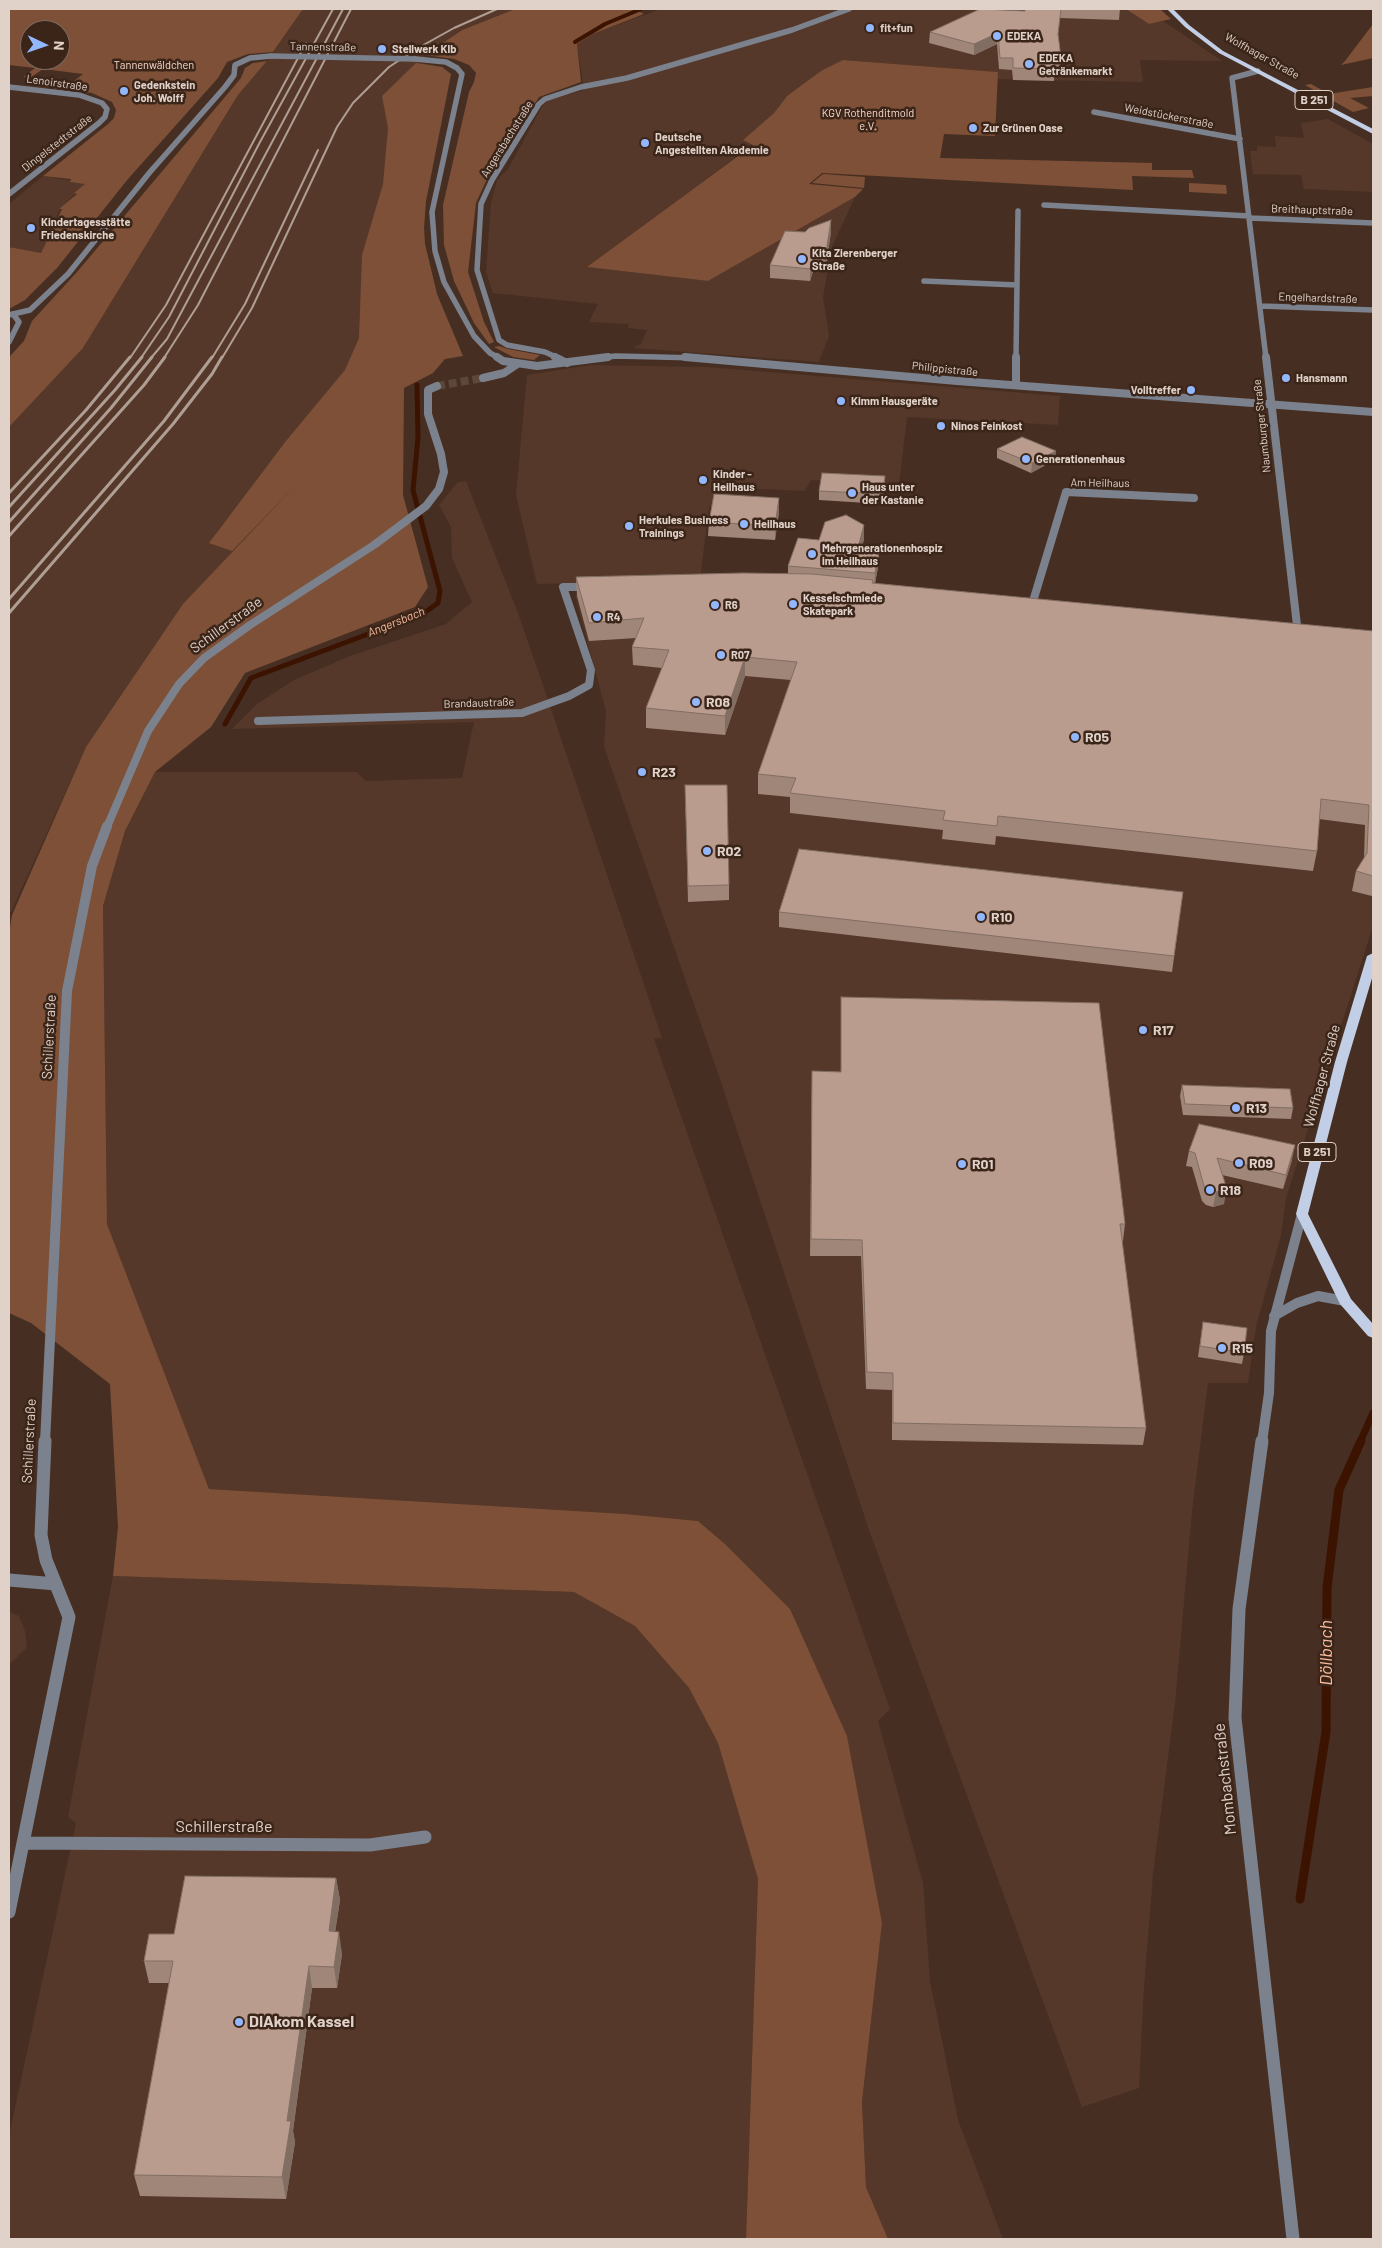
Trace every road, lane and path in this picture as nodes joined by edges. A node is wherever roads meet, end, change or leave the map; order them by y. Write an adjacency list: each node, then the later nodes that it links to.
1 (849, 9): 20 (street, Angersbachstraße)
2 (1170, 9): 3 (main road, Wolfhager Straße / B 251)
3 (1258, 71): 7 (main road, Wolfhager Straße / B 251); 8 (street, Naumburger Straße)
4 (10, 88): 5 (street, Lenoirstraße)
5 (102, 102): 9 (street, Dingelstedtstraße)
6 (1094, 112): 8 (street, Weidstückerstraße)
7 (1373, 132)
8 (1240, 139): 12 (street, Naumburger Straße)
9 (9, 194)
10 (1044, 205): 12 (street)
11 (1018, 211): 15 (street)
12 (1250, 217): 13 (street, Breithauptstraße); 16 (street, Naumburger Straße)
13 (1373, 223)
14 (924, 281): 15 (street)
15 (1017, 285): 23 (street)
16 (1261, 306): 17 (street, Engelhardstraße); 25 (street, Naumburger Straße)
17 (1373, 310)
18 (11, 315): 19 (street); 21 (street, Tannenstraße, bridge)
19 (9, 342)
20 (567, 363): 21 (street, Philippistraße); 23 (street, Philippistraße)
21 (516, 365): 22 (street)
22 (483, 378)
23 (1016, 385): 25 (street, Philippistraße)
24 (437, 386): 40 (street, Schillerstraße)
25 (1270, 404): 26 (street, Philippistraße); 31 (street, Naumburger Straße)
26 (1373, 412)
27 (1194, 498): 29 (street, Am Heilhaus)
28 (600, 587): 33 (street, Brandaustraße)
29 (1040, 609)
30 (1288, 633): 31 (street)
31 (1298, 634): 32 (street)
32 (1307, 635)
33 (258, 721)
34 (1373, 956): 35 (main road, Wolfhager Straße / B 251)
35 (1302, 1214): 36 (main road); 37 (street, Mombachstraße)
36 (1345, 1301): 37 (street); 38 (main road)
37 (1274, 1316): 44 (street, Mombachstraße)
38 (1373, 1333)
39 (9, 1580): 40 (street)
40 (56, 1584): 42 (street, Schillerstraße)
41 (425, 1837): 42 (street, Schillerstraße)
42 (23, 1843): 43 (street, Schillerstraße)
43 (9, 1912)
44 (1292, 2239)

